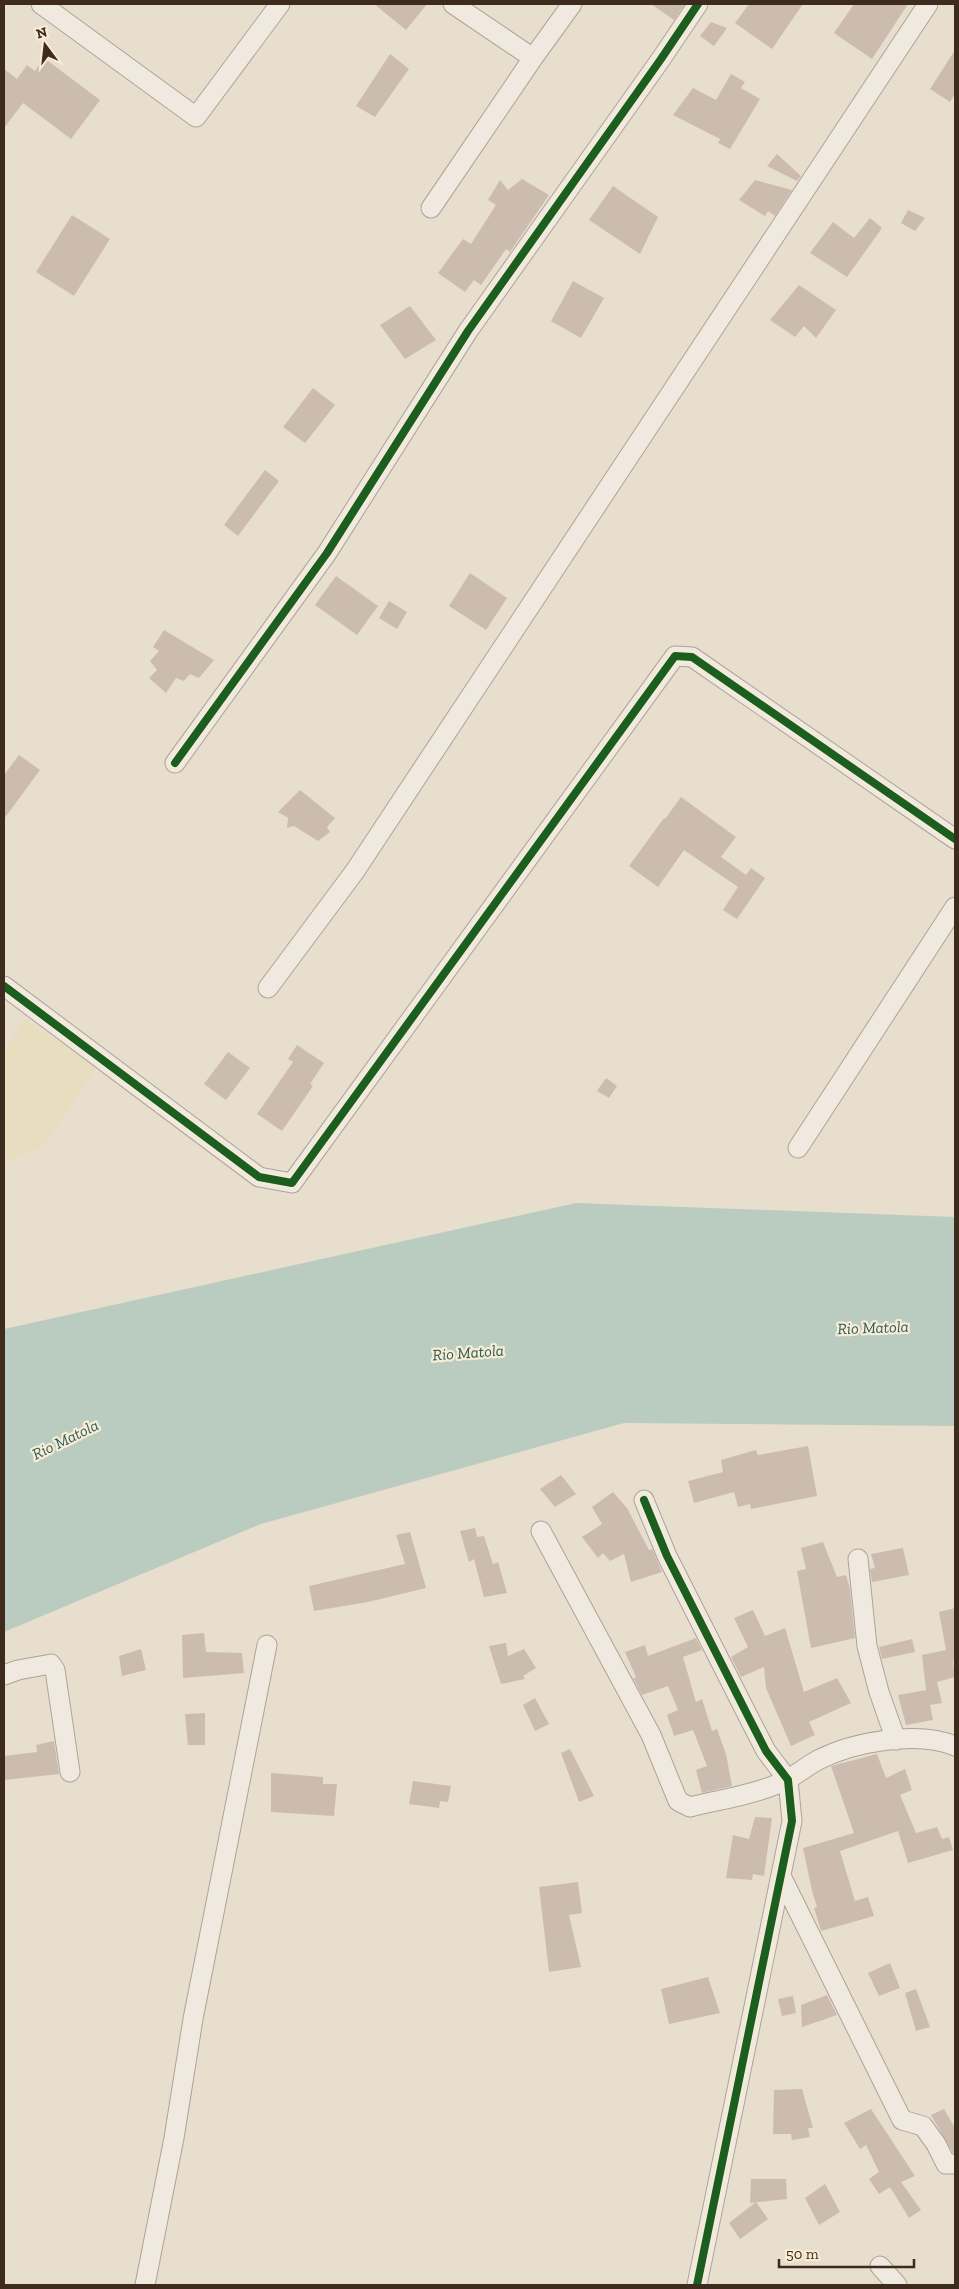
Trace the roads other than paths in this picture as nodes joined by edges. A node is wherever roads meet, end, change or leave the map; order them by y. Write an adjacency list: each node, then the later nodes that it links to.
1 (41, 4): 2 (street)
2 (280, 4)
3 (453, 4): 7 (street)
4 (572, 4): 7 (street)
5 (698, 4): 9 (street)
6 (928, 4): 13 (street)
7 (533, 58): 8 (street)
8 (431, 208)
9 (175, 763)
10 (955, 839): 12 (street)
11 (955, 907): 14 (street)
12 (4, 986)
13 (268, 988)
14 (798, 1148)
15 (644, 1500): 23 (street)
16 (541, 1531): 23 (street)
17 (858, 1560): 20 (street)
18 (267, 1645): 27 (street)
19 (4, 1675): 22 (street)
20 (896, 1740): 21 (street); 23 (street)
21 (955, 1746)
22 (70, 1772)
23 (788, 1780): 24 (street)
24 (781, 1876): 25 (street); 28 (street)
25 (955, 2164)
26 (880, 2266): 29 (street)
27 (145, 2285)
28 (697, 2285)
29 (897, 2285)

